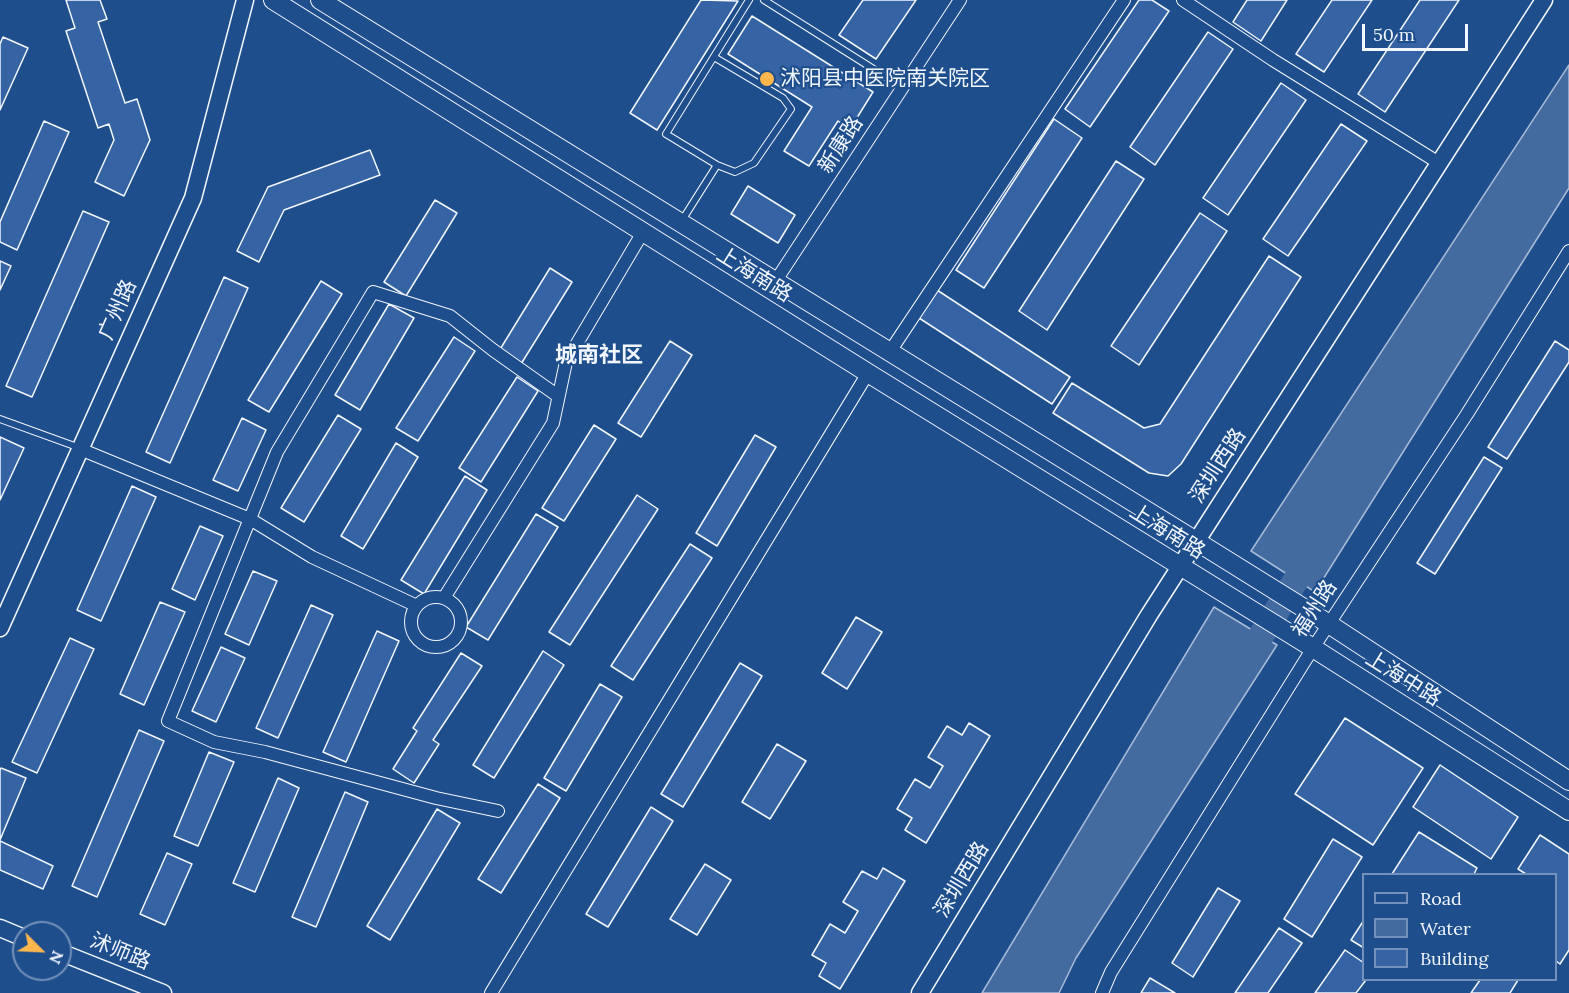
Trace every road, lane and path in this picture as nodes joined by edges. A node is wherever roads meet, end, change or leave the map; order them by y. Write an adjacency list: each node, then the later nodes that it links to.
1 (245, 0): 22 (street, 广州路)
2 (273, 0): 15 (main road, 上海南路)
3 (320, 0): 14 (main road, 上海南路)
4 (749, 0): 10 (lane)
5 (764, 0): 11 (lane)
6 (960, 0): 11 (street, 新康路)
7 (1124, 0): 18 (street)
8 (1183, 0): 12 (street)
9 (1544, 0): 12 (street, 深圳西路)
10 (714, 57): 13 (lane); 13 (lane)
11 (903, 87): 17 (street, 新康路)
12 (1439, 163): 24 (street, 深圳西路)
13 (717, 165): 14 (lane)
14 (680, 224): 17 (main road, 上海南路)
15 (643, 232): 19 (main road, 上海南路); 20 (street)
16 (1569, 251): 30 (street, 福州路)
17 (775, 282): 18 (main road, 上海南路)
18 (888, 353): 24 (main road, 上海南路)
19 (868, 374): 26 (main road, 上海南路); 38 (street)
20 (558, 396): 23 (street); 28 (street)
21 (0, 419): 22 (lane)
22 (80, 449): 23 (street); 31 (street, 广州路)
23 (250, 519): 29 (street); 34 (street)
24 (1196, 542): 25 (main road, 上海南路); 26 (street, 深圳西路)
25 (1229, 562): 30 (main road, 上海中路)
26 (1180, 566): 27 (main road, 上海南路); 39 (street, 深圳西路)
27 (1212, 587): 32 (main road, 上海中路)
28 (444, 598): 29 (street); 29 (street)
29 (417, 606)
30 (1323, 621): 32 (street, 福州路); 33 (main road, 上海中路)
31 (0, 628)
32 (1307, 645): 35 (main road, 上海中路); 40 (street, 福州路)
33 (1569, 781)
34 (498, 811)
35 (1569, 811)
36 (72, 957): 37 (street, 沭师路)
37 (163, 993)
38 (491, 993)
39 (920, 993)
40 (1102, 993)

